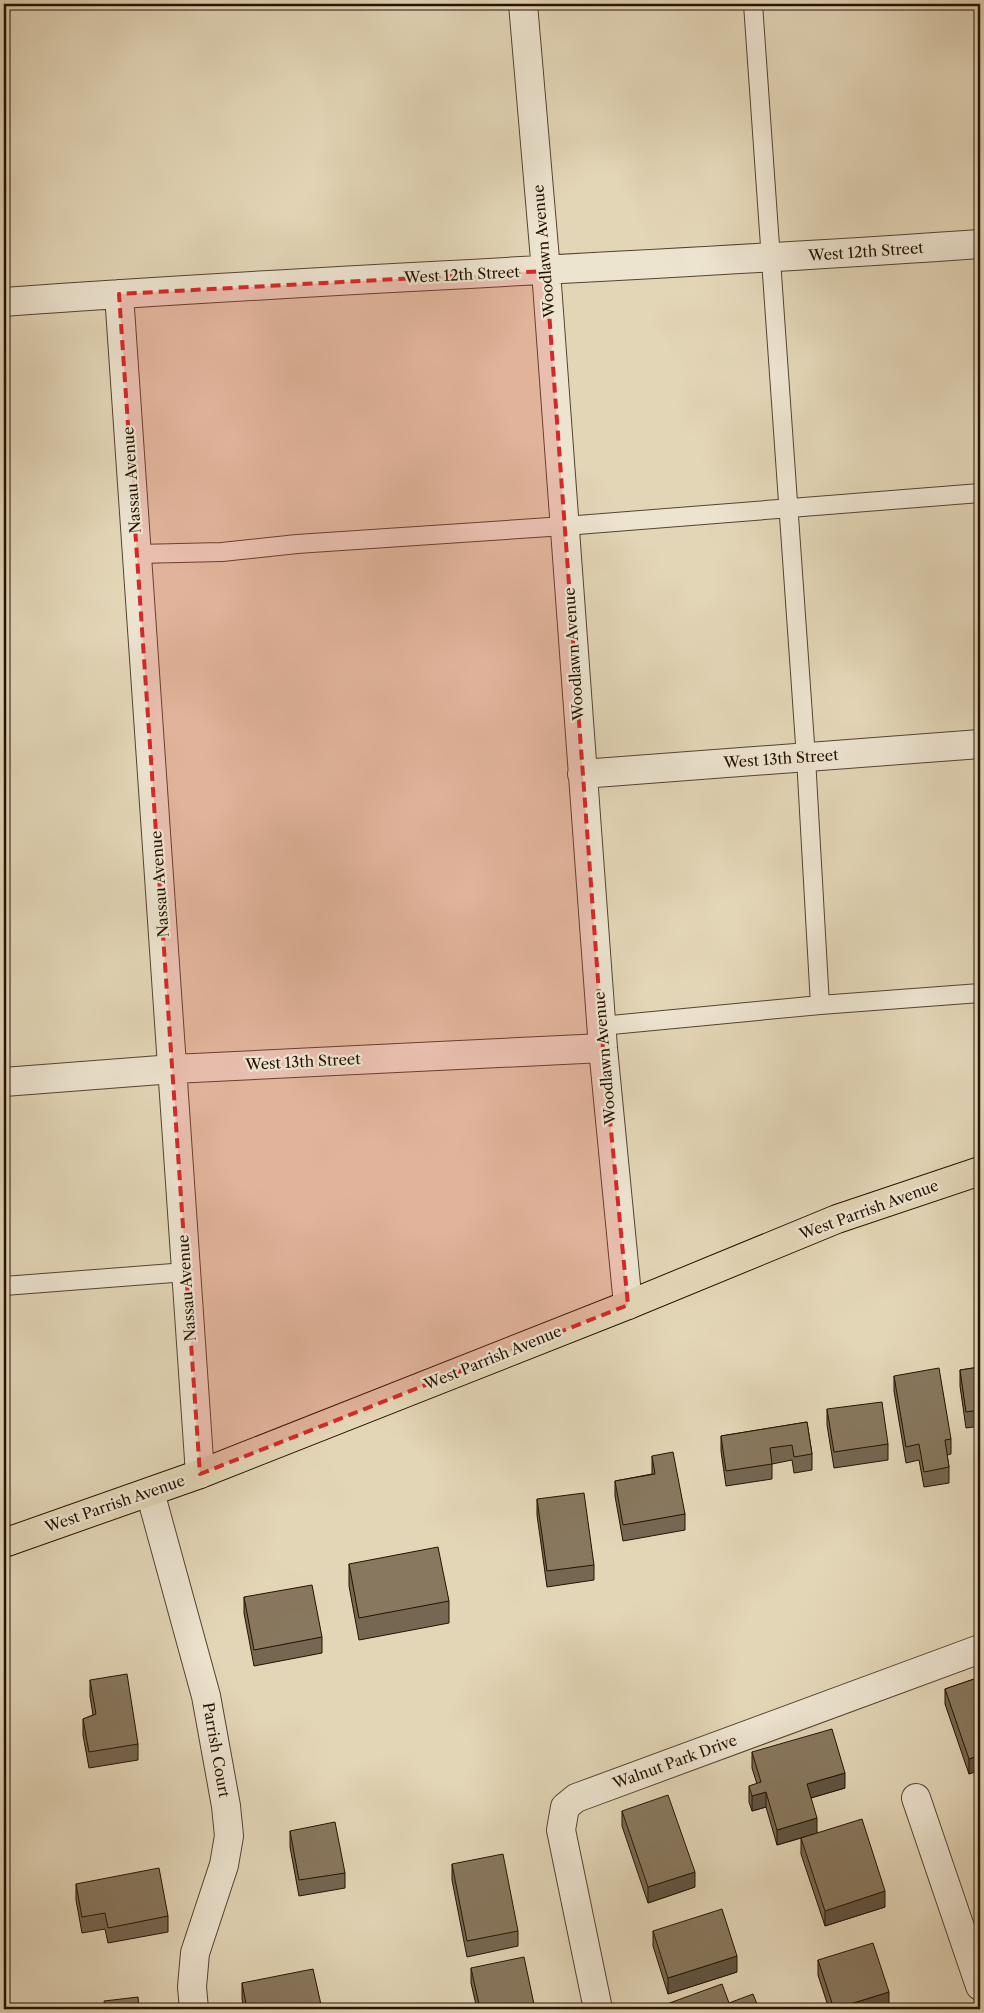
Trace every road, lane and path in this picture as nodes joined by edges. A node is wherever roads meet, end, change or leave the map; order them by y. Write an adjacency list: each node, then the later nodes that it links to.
1 (523, 4): 5 (street, Woodlawn Avenue)
2 (753, 4): 4 (lane)
3 (980, 244): 4 (street, West 12th Street)
4 (770, 258): 5 (street, West 12th Street); 9 (lane)
5 (546, 271): 6 (street, West 12th Street); 10 (street, Woodlawn Avenue)
6 (119, 294): 7 (street, West 12th Street); 11 (street, Nassau Avenue)
7 (4, 302)
8 (980, 494): 9 (lane)
9 (789, 509): 10 (lane); 13 (lane)
10 (565, 526): 11 (lane); 14 (street, Woodlawn Avenue)
11 (137, 554): 18 (street, Nassau Avenue)
12 (980, 744): 13 (street, West 13th Street)
13 (806, 758): 14 (street, West 13th Street); 16 (lane)
14 (582, 774): 17 (street, Woodlawn Avenue)
15 (980, 993): 16 (lane)
16 (820, 1005): 17 (lane)
17 (602, 1037): 18 (street, West 13th Street); 23 (street, Woodlawn Avenue)
18 (173, 1069): 19 (street, West 13th Street); 21 (street, Nassau Avenue)
19 (4, 1082)
20 (980, 1170): 23 (main road, West Parrish Avenue)
21 (186, 1272): 22 (lane); 24 (street, Nassau Avenue)
22 (4, 1286)
23 (628, 1305): 24 (main road, West Parrish Avenue)
24 (200, 1474): 25 (main road, West Parrish Avenue)
25 (150, 1492): 26 (main road, West Parrish Avenue); 30 (street, Parrish Court)
26 (4, 1543)
27 (980, 1648): 31 (street, Walnut Park Drive)
28 (916, 1798): 29 (street)
29 (980, 1986)
30 (194, 2009)
31 (598, 2009)

